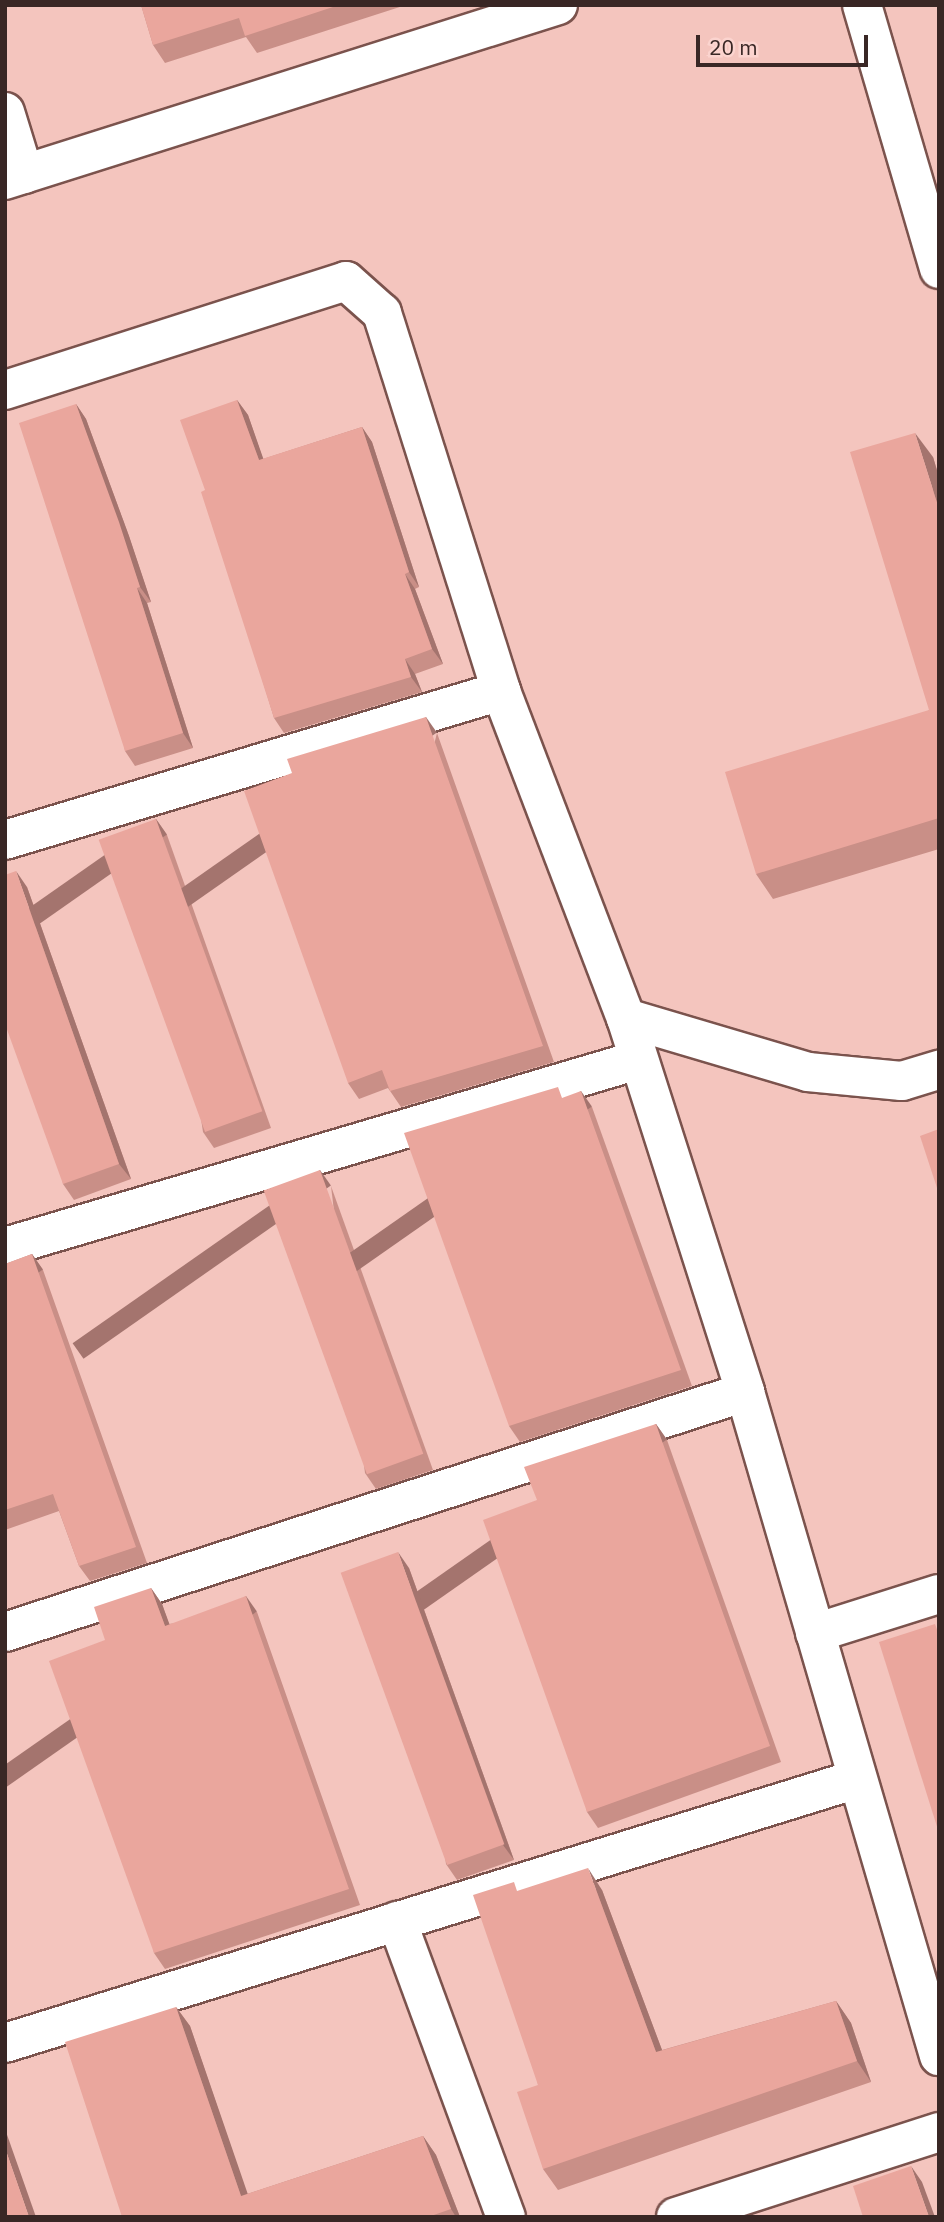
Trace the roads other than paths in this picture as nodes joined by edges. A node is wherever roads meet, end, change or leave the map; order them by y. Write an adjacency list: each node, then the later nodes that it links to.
1 (558, 5): 5 (street)
2 (862, 5): 4 (street)
3 (5, 112): 5 (street)
4 (923, 153): 6 (street)
5 (15, 177)
6 (939, 269)
7 (5, 390): 8 (street)
8 (501, 691): 9 (street); 10 (street)
9 (5, 840)
10 (626, 1018): 11 (street); 12 (street)
11 (638, 1060): 13 (street); 14 (street)
12 (939, 1070)
13 (5, 1247)
14 (745, 1392): 16 (street); 17 (street)
15 (939, 1594): 17 (street)
16 (5, 1632)
17 (815, 1633): 18 (street)
18 (857, 1779): 19 (street); 21 (street)
19 (397, 1921): 20 (street); 23 (street)
20 (5, 2043)
21 (939, 2056)
22 (939, 2132): 24 (street)
23 (506, 2217)
24 (676, 2217)

